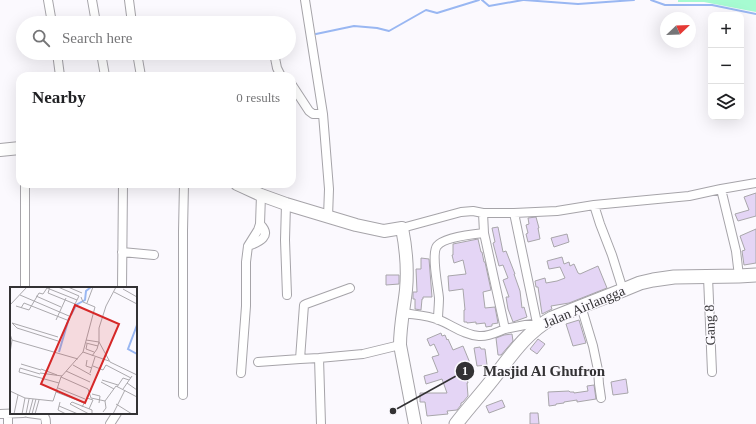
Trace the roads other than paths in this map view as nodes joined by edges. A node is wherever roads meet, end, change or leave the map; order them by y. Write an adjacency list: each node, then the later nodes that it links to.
1 (48, 0): 5 (street)
2 (92, 0): 6 (street)
3 (129, 0): 7 (street)
4 (305, 0): 17 (street)
5 (51, 16)
6 (95, 16)
7 (131, 16)
8 (58, 60): 12 (street)
9 (102, 60): 13 (street)
10 (138, 60): 14 (street)
11 (276, 60): 15 (street)
12 (59, 72)
13 (104, 72)
14 (140, 72)
15 (280, 72)
16 (296, 91): 17 (street)
17 (323, 114): 31 (street)
18 (16, 148): 19 (street)
19 (0, 150)
20 (756, 183): 25 (street)
21 (26, 188): 39 (street)
22 (123, 188): 34 (street)
23 (184, 188): 55 (street)
24 (246, 188): 26 (street)
25 (721, 189): 28 (street); 37 (street)
26 (261, 195): 27 (street); 54 (street)
27 (286, 204): 31 (street); 43 (street)
28 (594, 205): 30 (street); 42 (street)
29 (482, 213): 30 (street); 32 (street); 33 (street)
30 (514, 213): 47 (street)
31 (328, 217): 32 (street)
32 (402, 228): 45 (street)
33 (484, 233): 46 (street); 48 (street)
34 (122, 252): 35 (street); 40 (street)
35 (154, 255)
36 (756, 275): 37 (main road, Jalan Airlangga)
37 (739, 276): 38 (main road, Jalan Airlangga)
38 (708, 277): 42 (main road, Jalan Airlangga); 53 (street, Gang 8)
39 (26, 287)
40 (122, 287)
41 (350, 288): 51 (street)
42 (623, 290): 44 (main road, Jalan Airlangga)
43 (287, 295)
44 (581, 306): 47 (main road, Jalan Airlangga); 56 (street)
45 (403, 313): 46 (street); 49 (street)
46 (438, 320): 48 (street)
47 (540, 323): 48 (street); 65 (main road, Jalan Airlangga)
48 (505, 330)
49 (400, 345): 50 (street); 64 (street)
50 (319, 358): 51 (street); 63 (street)
51 (300, 359): 52 (street)
52 (258, 362)
53 (712, 372)
54 (241, 373)
55 (183, 395)
56 (601, 398)
57 (4, 414): 60 (street)
58 (36, 414): 61 (street)
59 (116, 414): 62 (street)
60 (8, 424)
61 (46, 424)
62 (110, 424)
63 (321, 424)
64 (415, 424)
65 (456, 424)

